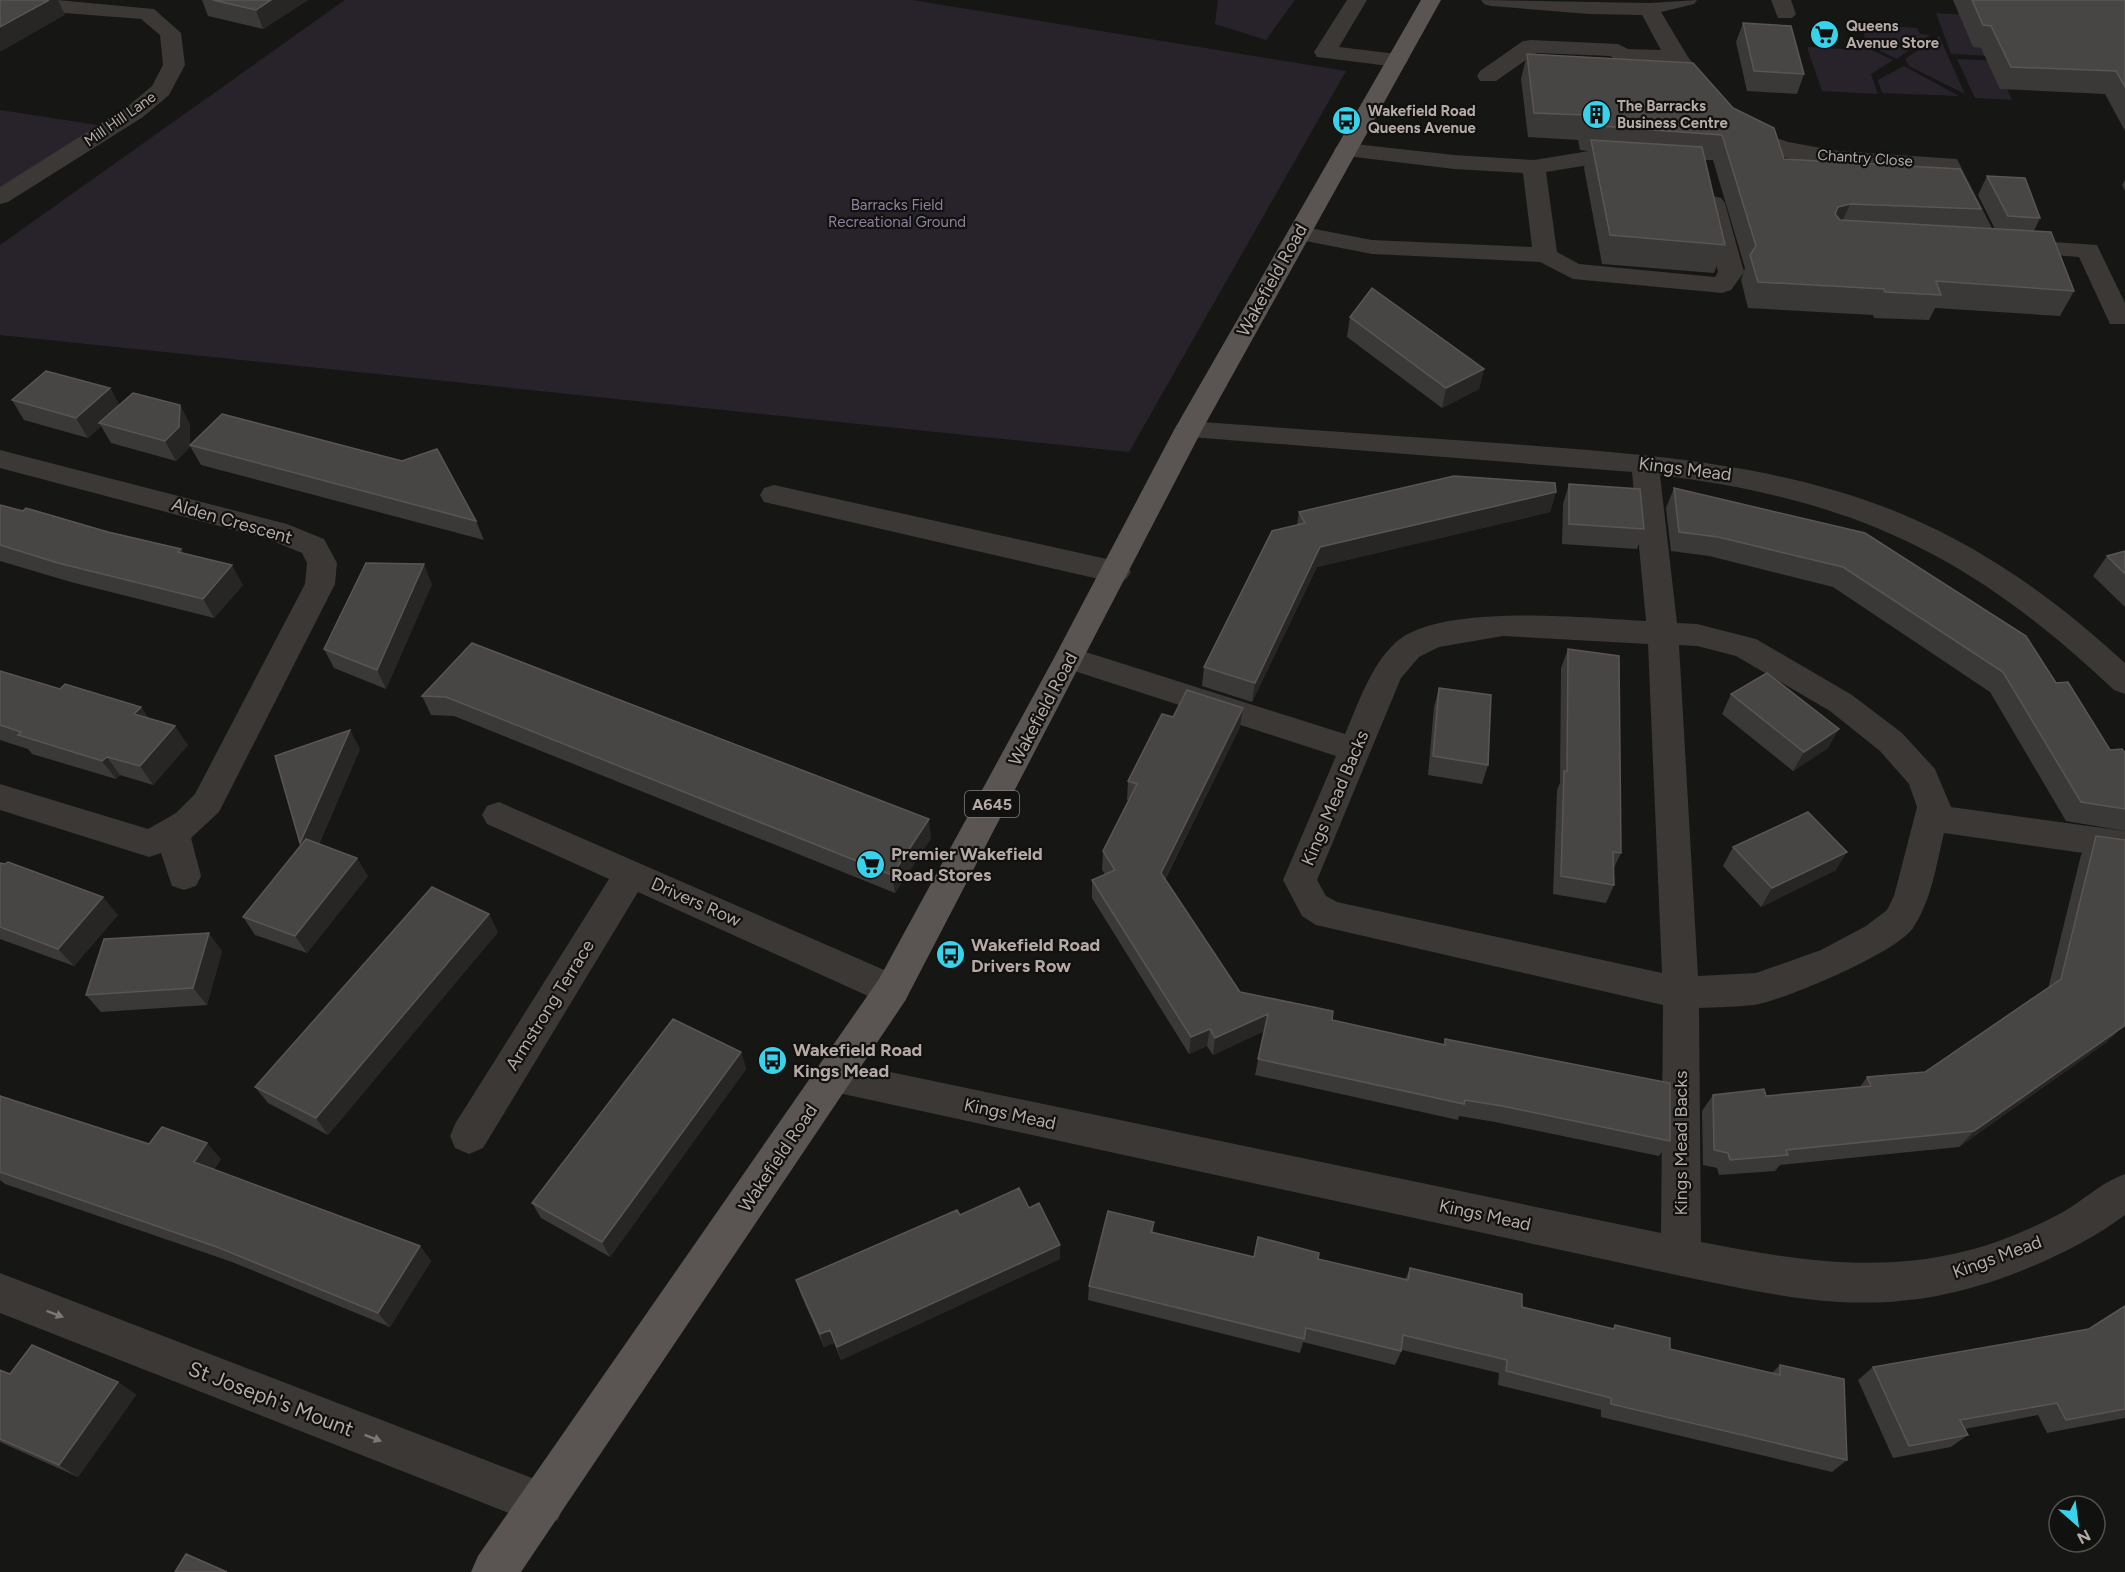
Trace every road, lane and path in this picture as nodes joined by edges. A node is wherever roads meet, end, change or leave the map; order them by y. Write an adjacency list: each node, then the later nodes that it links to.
1 (1357, 0): 8 (street)
2 (1431, 0): 8 (main road, Wakefield Road / A645)
3 (1491, 0): 6 (street)
4 (1679, 1): 6 (street)
5 (0, 2): 14 (street, Mill Hill Lane)
6 (1649, 9): 7 (street, Chantry Close)
7 (1675, 57): 9 (street); 17 (street, Chantry Close)
8 (1397, 60): 10 (main road, Wakefield Road / A645)
9 (1488, 76)
10 (1346, 150): 12 (street); 15 (main road, Wakefield Road / A645)
11 (1658, 163): 12 (street)
12 (1534, 166): 16 (street)
13 (1707, 177): 16 (street)
14 (0, 197)
15 (1299, 233): 16 (street); 18 (main road, Wakefield Road / A645)
16 (1545, 255)
17 (2119, 318)
18 (1188, 430): 20 (street, Kings Mead); 22 (main road, Wakefield Road / A645)
19 (0, 459): 30 (street, Alden Crescent)
20 (1645, 464): 23 (street, Kings Mead Backs); 25 (street, Kings Mead)
21 (774, 495): 22 (street)
22 (1116, 572): 24 (main road, Wakefield Road / A645)
23 (1663, 634): 26 (street, Kings Mead Backs); 29 (street, Kings Mead Backs); 35 (street, Kings Mead Backs)
24 (1070, 658): 26 (street); 34 (main road, Wakefield Road / A645)
25 (2125, 682)
26 (1355, 750): 35 (street, Kings Mead Backs)
27 (0, 797): 30 (street, Alden Crescent)
28 (499, 815): 32 (street, Drivers Row)
29 (1932, 818): 31 (street); 35 (street, Kings Mead Backs)
30 (173, 834): 33 (street)
31 (2125, 845)
32 (631, 873): 34 (street, Drivers Row); 37 (street, Armstrong Terrace)
33 (184, 876)
34 (892, 990): 36 (main road, Wakefield Road / A645)
35 (1681, 993): 39 (street, Kings Mead Backs)
36 (833, 1077): 39 (street, Kings Mead); 41 (main road, Wakefield Road / A645)
37 (469, 1136)
38 (2125, 1192): 39 (street, Kings Mead)
39 (1681, 1257)
40 (0, 1293): 41 (street, St Joseph's Mount, one-way to 41)
41 (542, 1504): 42 (main road, Wakefield Road / A645)
42 (494, 1572)

